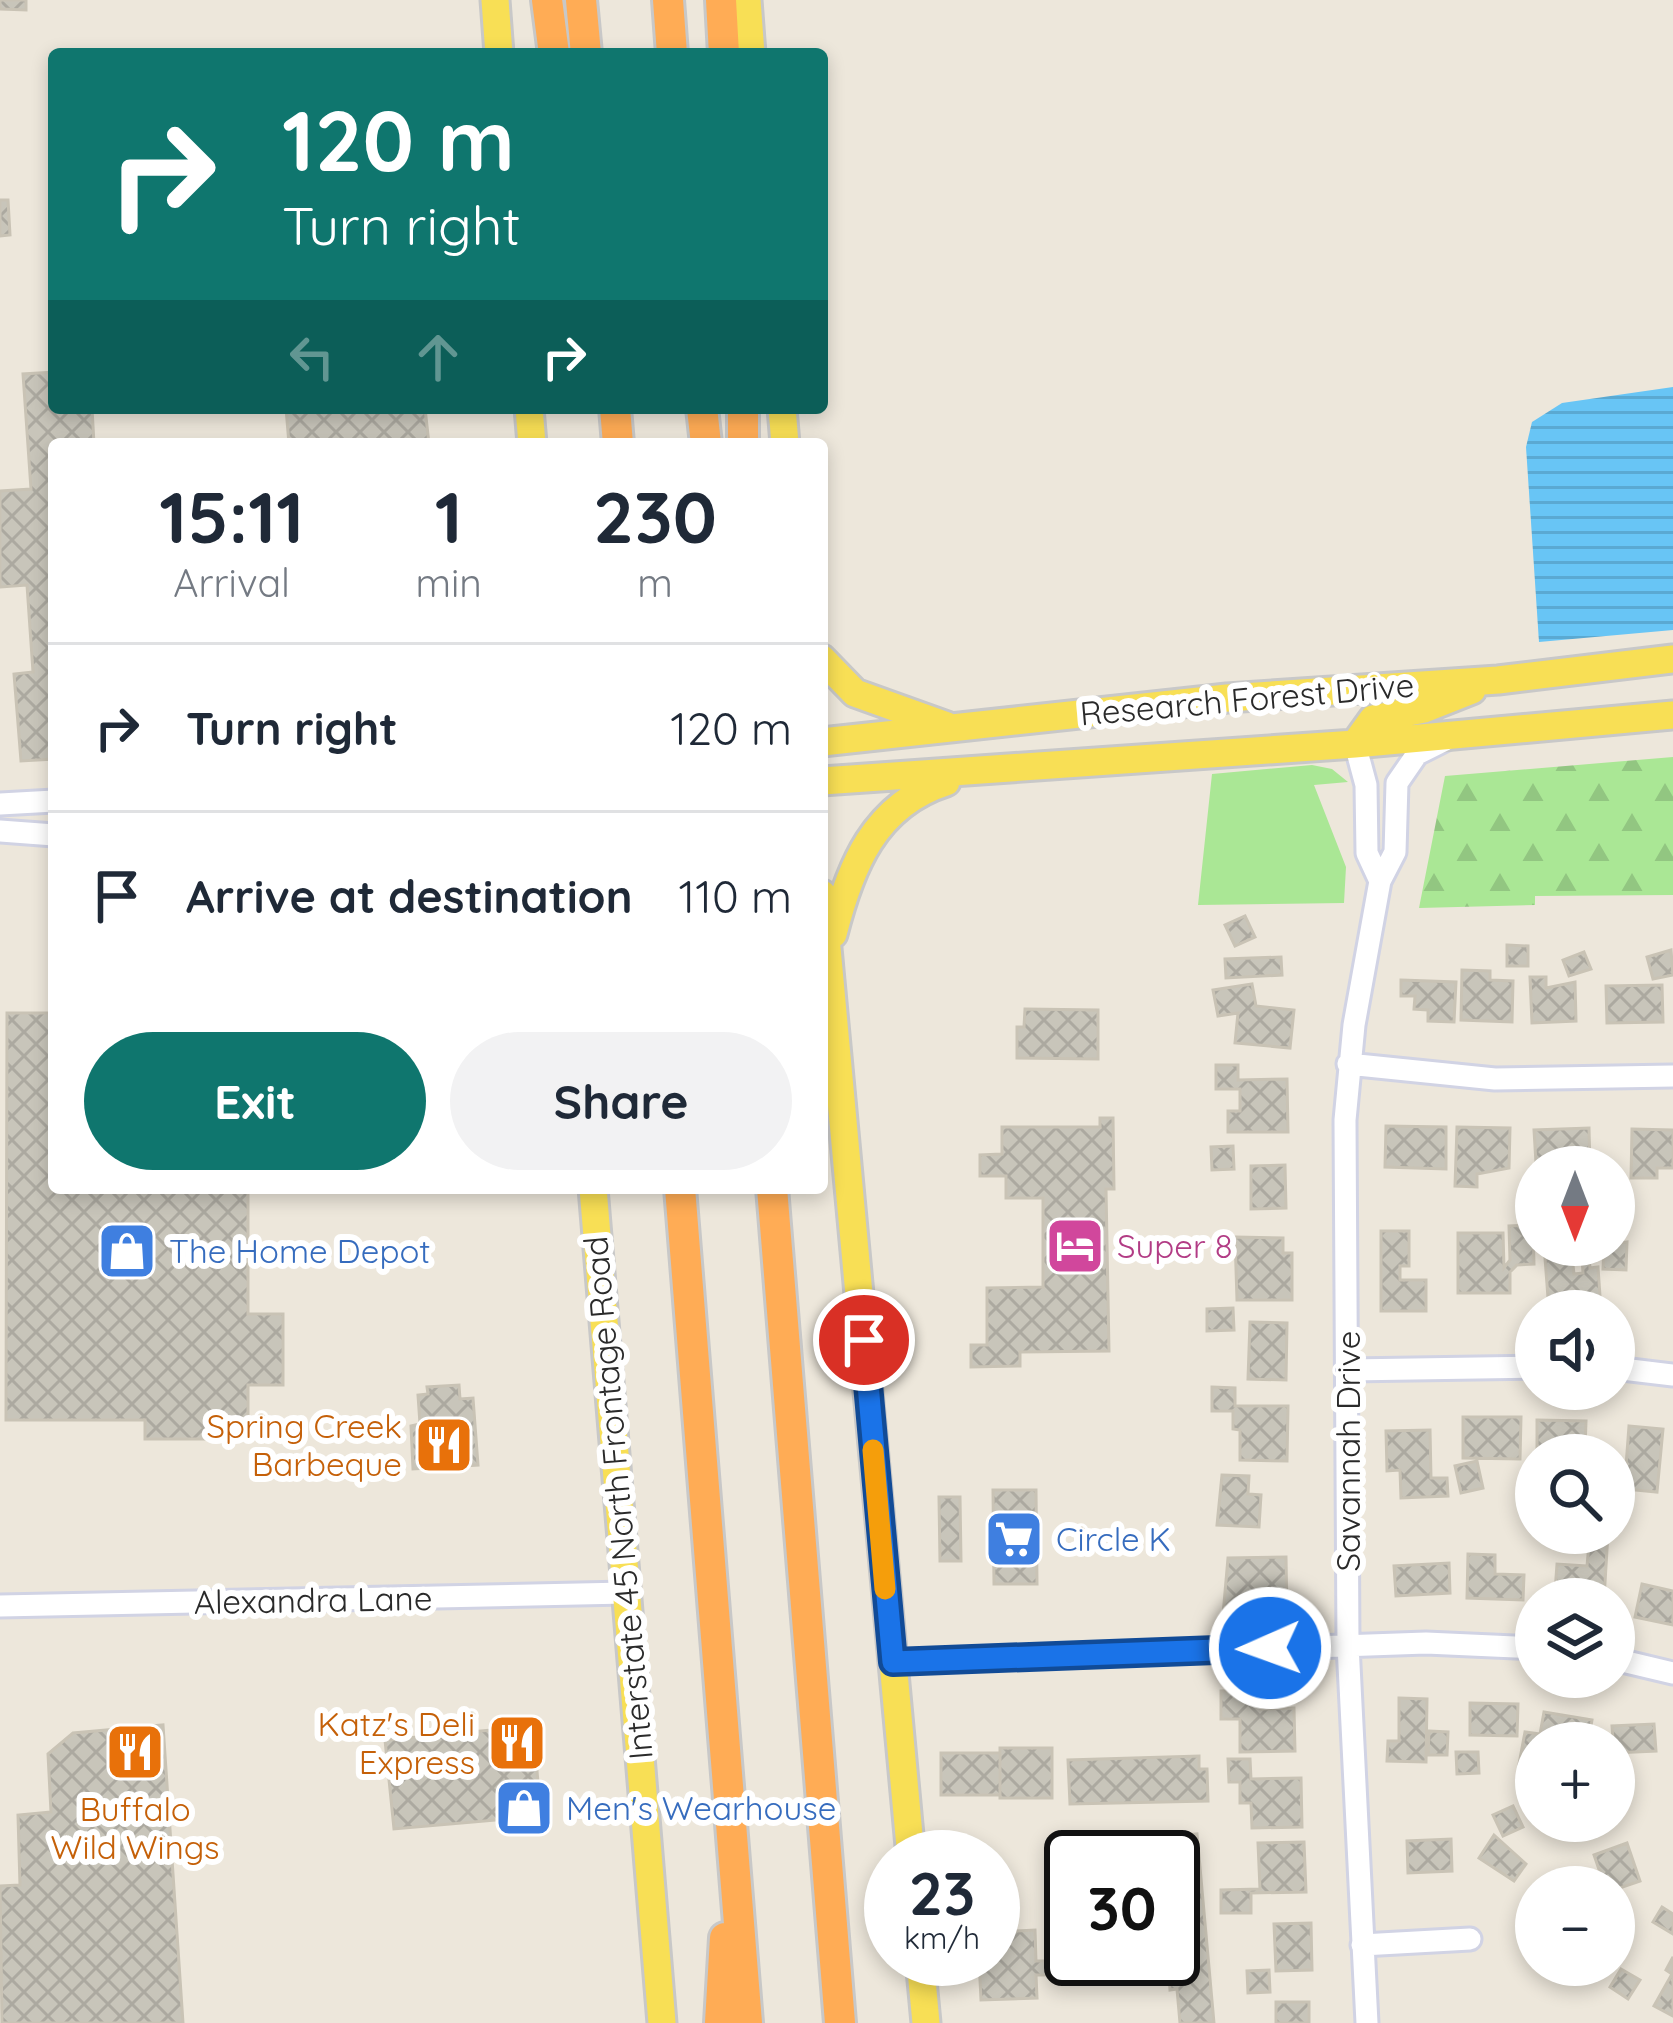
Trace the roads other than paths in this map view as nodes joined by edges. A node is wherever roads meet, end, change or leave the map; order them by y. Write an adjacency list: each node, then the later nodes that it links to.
1 (494, 0): 7 (main road)
2 (547, 0): 8 (highway)
3 (581, 0): 9 (highway)
4 (668, 0): 10 (highway)
5 (721, 0): 11 (highway)
6 (747, 0): 12 (main road)
7 (498, 48)
8 (553, 48)
9 (585, 48)
10 (672, 48)
11 (724, 48)
12 (751, 48)
13 (1673, 659): 15 (main road, Research Forest Drive)
14 (828, 665): 17 (main road)
15 (1498, 680): 17 (main road, Research Forest Drive); 20 (main road)
16 (1673, 715): 18 (main road, Research Forest Drive)
17 (947, 725): 19 (main road, Research Forest Drive)
18 (1454, 735): 20 (main road, Research Forest Drive); 27 (street, Savannah Drive)
19 (828, 742)
20 (1355, 744): 21 (main road, Research Forest Drive); 27 (street, Savannah Drive)
21 (986, 770): 22 (main road, Research Forest Drive); 28 (main road)
22 (828, 781)
23 (48, 801): 24 (street)
24 (0, 804)
25 (0, 831): 26 (street)
26 (48, 835)
27 (1381, 881): 30 (street, Savannah Drive)
28 (828, 944)
29 (828, 985): 43 (main road)
30 (1348, 1064): 31 (street); 36 (street, Savannah Drive)
31 (1673, 1076)
32 (593, 1194): 39 (main road, Interstate 45 North Frontage Road)
33 (680, 1194): 47 (highway)
34 (772, 1194): 54 (highway)
35 (1515, 1366): 36 (street)
36 (1349, 1370): 41 (street, Savannah Drive)
37 (1635, 1371): 38 (street)
38 (1673, 1375)
39 (626, 1593): 40 (street, Alexandra Lane); 51 (main road, Interstate 45 North Frontage Road)
40 (0, 1606)
41 (1348, 1645): 42 (street); 43 (street); 49 (street, Savannah Drive)
42 (1515, 1648)
43 (893, 1662): 46 (main road)
44 (1635, 1664): 45 (street)
45 (1673, 1673)
46 (909, 1830)
47 (736, 1879): 52 (highway); 53 (highway)
48 (1471, 1940): 49 (street)
49 (1362, 1945): 56 (street, Savannah Drive)
50 (923, 1986): 55 (main road)
51 (662, 2023)
52 (720, 2023)
53 (747, 2023)
54 (839, 2023)
55 (926, 2023)
56 (1367, 2023)

